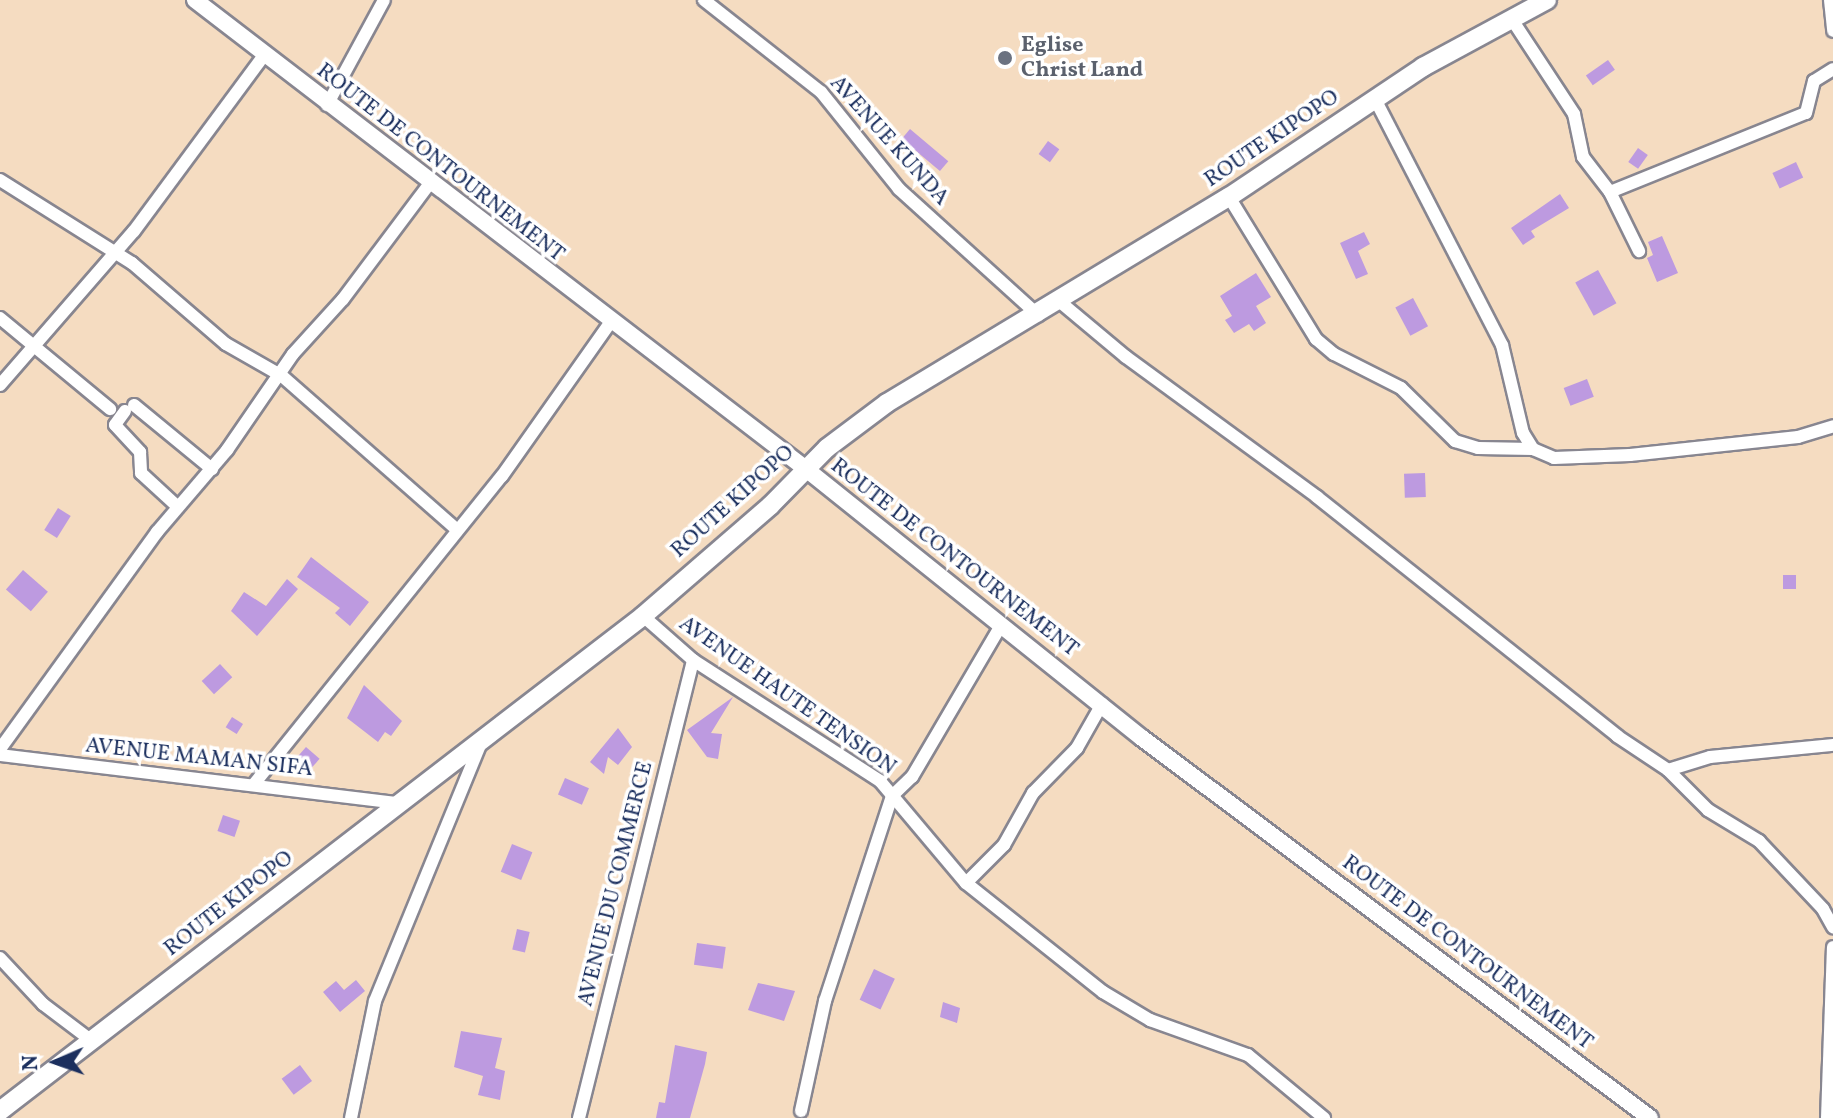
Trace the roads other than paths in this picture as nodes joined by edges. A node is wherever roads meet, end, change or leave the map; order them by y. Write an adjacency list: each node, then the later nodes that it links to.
1 (195, 0): 8 (street, ROUTE DE CONTOURNEMENT)
2 (384, 0): 11 (street)
3 (704, 0): 19 (street, AVENUE KUNDA)
4 (1547, 0): 6 (main road, ROUTE KIPOPO)
5 (1830, 0): 7 (street)
6 (1511, 18): 10 (main road, ROUTE KIPOPO); 14 (street)
7 (1833, 31)
8 (264, 55): 11 (street, ROUTE DE CONTOURNEMENT); 17 (street)
9 (1833, 69): 14 (street)
10 (1375, 99): 15 (main road, ROUTE KIPOPO); 27 (street)
11 (327, 105): 13 (street, ROUTE DE CONTOURNEMENT)
12 (0, 180): 17 (street)
13 (430, 183): 21 (street, ROUTE DE CONTOURNEMENT); 23 (street)
14 (1610, 192): 16 (street)
15 (1229, 197): 18 (main road, ROUTE KIPOPO); 27 (street)
16 (1639, 251)
17 (115, 253): 22 (street); 23 (street)
18 (1059, 301): 19 (main road, ROUTE KIPOPO); 40 (street)
19 (1038, 315): 29 (main road, ROUTE KIPOPO)
20 (0, 318): 22 (street)
21 (610, 323): 29 (street, ROUTE DE CONTOURNEMENT); 31 (street)
22 (33, 347): 24 (street); 25 (street)
23 (282, 376): 28 (street); 31 (street)
24 (0, 385)
25 (110, 409)
26 (1833, 426): 27 (street)
27 (1533, 449)
28 (212, 469): 30 (street); 30 (street)
29 (806, 469): 32 (main road, ROUTE KIPOPO); 33 (street, ROUTE DE CONTOURNEMENT)
30 (178, 507): 38 (street)
31 (455, 528): 41 (street)
32 (643, 616): 34 (street, AVENUE HAUTE TENSION); 36 (main road, ROUTE KIPOPO)
33 (1001, 625): 35 (street, ROUTE DE CONTOURNEMENT); 42 (street)
34 (693, 660): 42 (street, AVENUE HAUTE TENSION); 52 (street, AVENUE DU COMMERCE)
35 (1102, 704): 44 (street); 54 (street, ROUTE DE CONTOURNEMENT)
36 (482, 739): 43 (main road, ROUTE KIPOPO); 51 (street)
37 (1833, 745): 40 (street)
38 (0, 749)
39 (0, 755): 41 (street, AVENUE MAMAN SIFA)
40 (1668, 770): 45 (street)
41 (254, 784): 43 (street, AVENUE MAMAN SIFA)
42 (892, 796): 44 (street, AVENUE HAUTE TENSION); 50 (street)
43 (394, 803): 48 (main road, ROUTE KIPOPO)
44 (966, 883): 53 (street, AVENUE HAUTE TENSION)
45 (1833, 927)
46 (1833, 947): 55 (street)
47 (0, 958): 48 (street)
48 (88, 1038): 49 (main road, ROUTE KIPOPO)
49 (0, 1111)
50 (801, 1111)
51 (351, 1118)
52 (579, 1118)
53 (1324, 1118)
54 (1650, 1118)
55 (1830, 1118)

